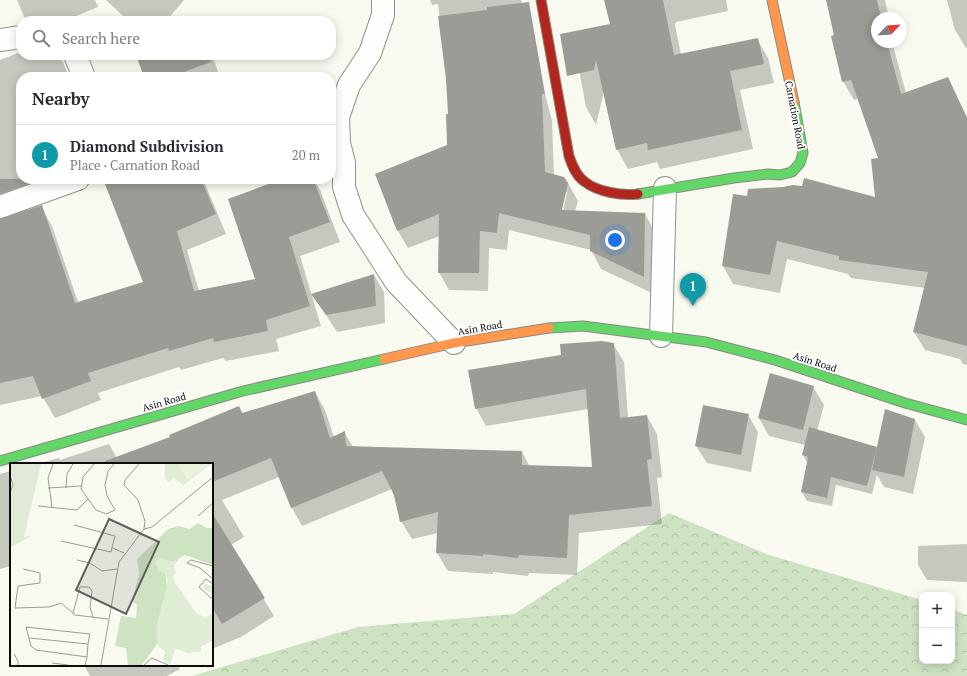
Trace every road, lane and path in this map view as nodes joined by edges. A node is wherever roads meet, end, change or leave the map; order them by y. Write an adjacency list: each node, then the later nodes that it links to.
1 (383, 0): 12 (street)
2 (541, 0): 9 (main road, Carnation Road)
3 (772, 0): 9 (main road, Carnation Road)
4 (16, 38): 5 (street)
5 (0, 40)
6 (77, 60): 7 (street)
7 (82, 72)
8 (64, 184): 10 (street)
9 (666, 188): 11 (street)
10 (0, 207)
11 (661, 336): 12 (main road, Asin Road); 13 (main road, Asin Road)
12 (454, 343): 14 (main road, Asin Road)
13 (967, 420)
14 (0, 461)

